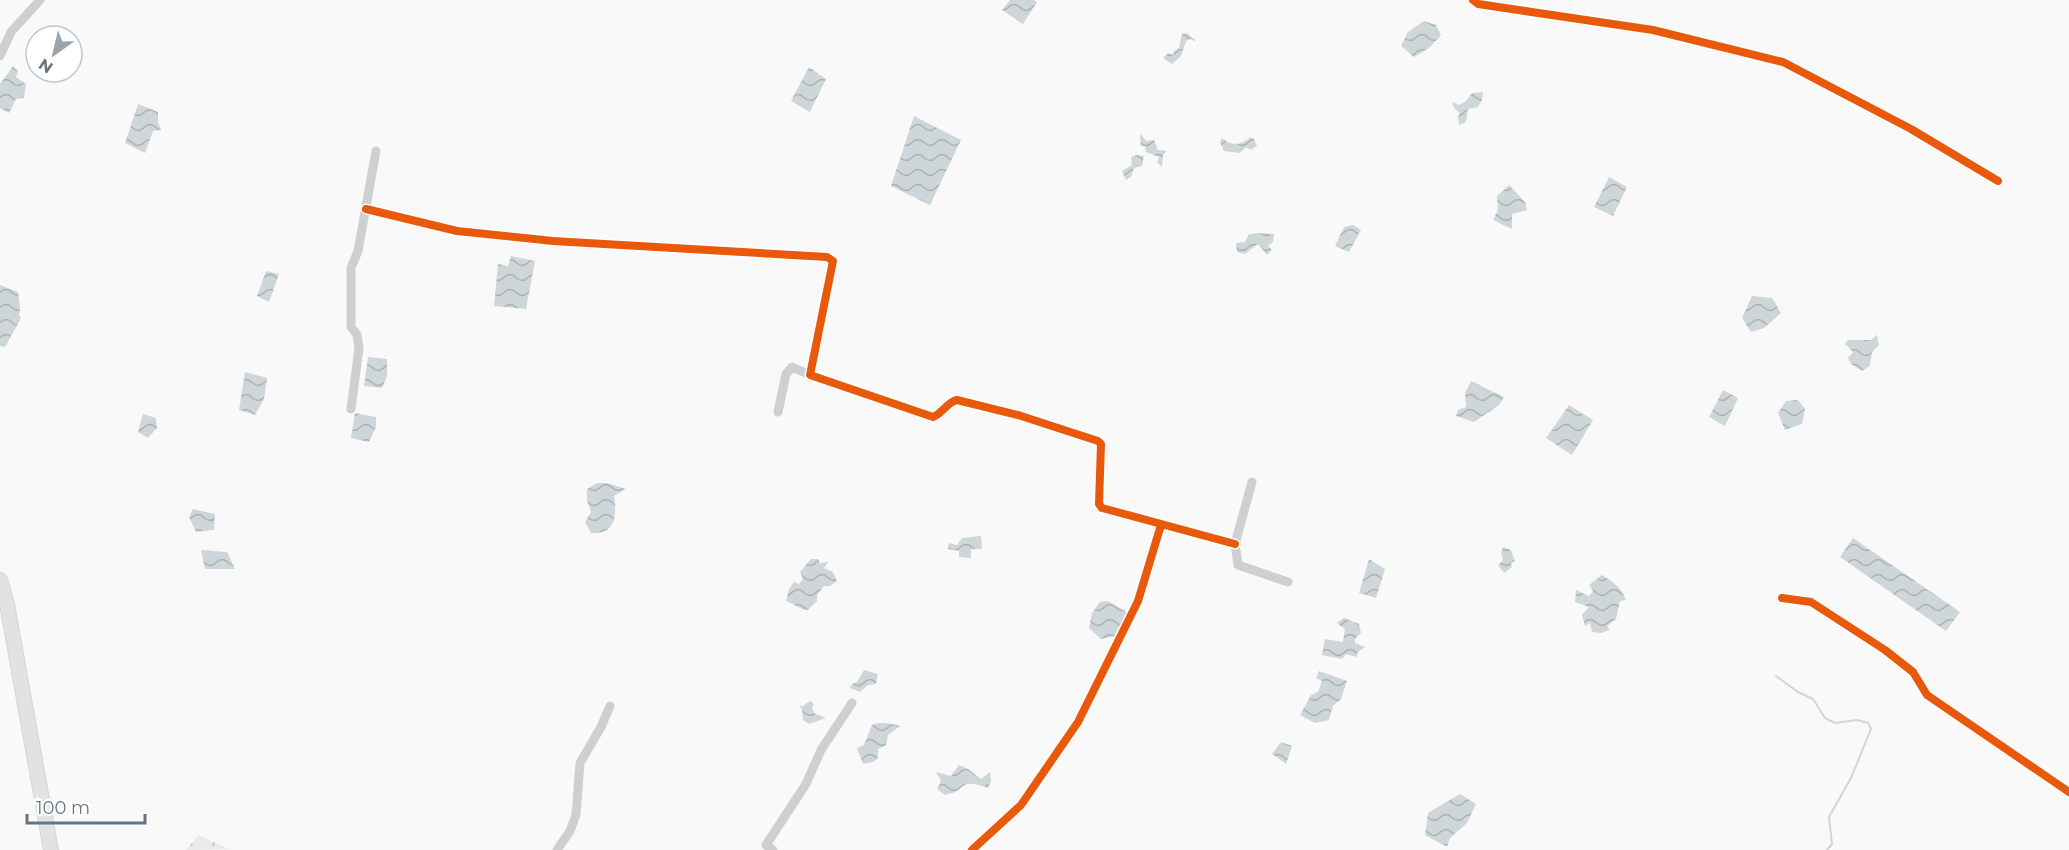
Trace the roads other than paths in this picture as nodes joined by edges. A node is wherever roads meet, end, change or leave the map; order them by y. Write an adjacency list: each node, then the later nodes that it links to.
1 (40, 0): 3 (street)
2 (1473, 0): 5 (street)
3 (0, 56)
4 (376, 151): 6 (street)
5 (1998, 181)
6 (366, 209): 7 (street); 8 (street)
7 (810, 375): 9 (street); 11 (street)
8 (351, 409)
9 (778, 412)
10 (1252, 482): 12 (street)
11 (1161, 525): 12 (street); 22 (street)
12 (1235, 544): 14 (street)
13 (0, 580): 20 (highway)
14 (1288, 582)
15 (1782, 598): 18 (street)
16 (852, 703): 19 (street)
17 (610, 706): 21 (street)
18 (2069, 792)
19 (768, 848)
20 (51, 850)
21 (557, 850)
22 (972, 850)

